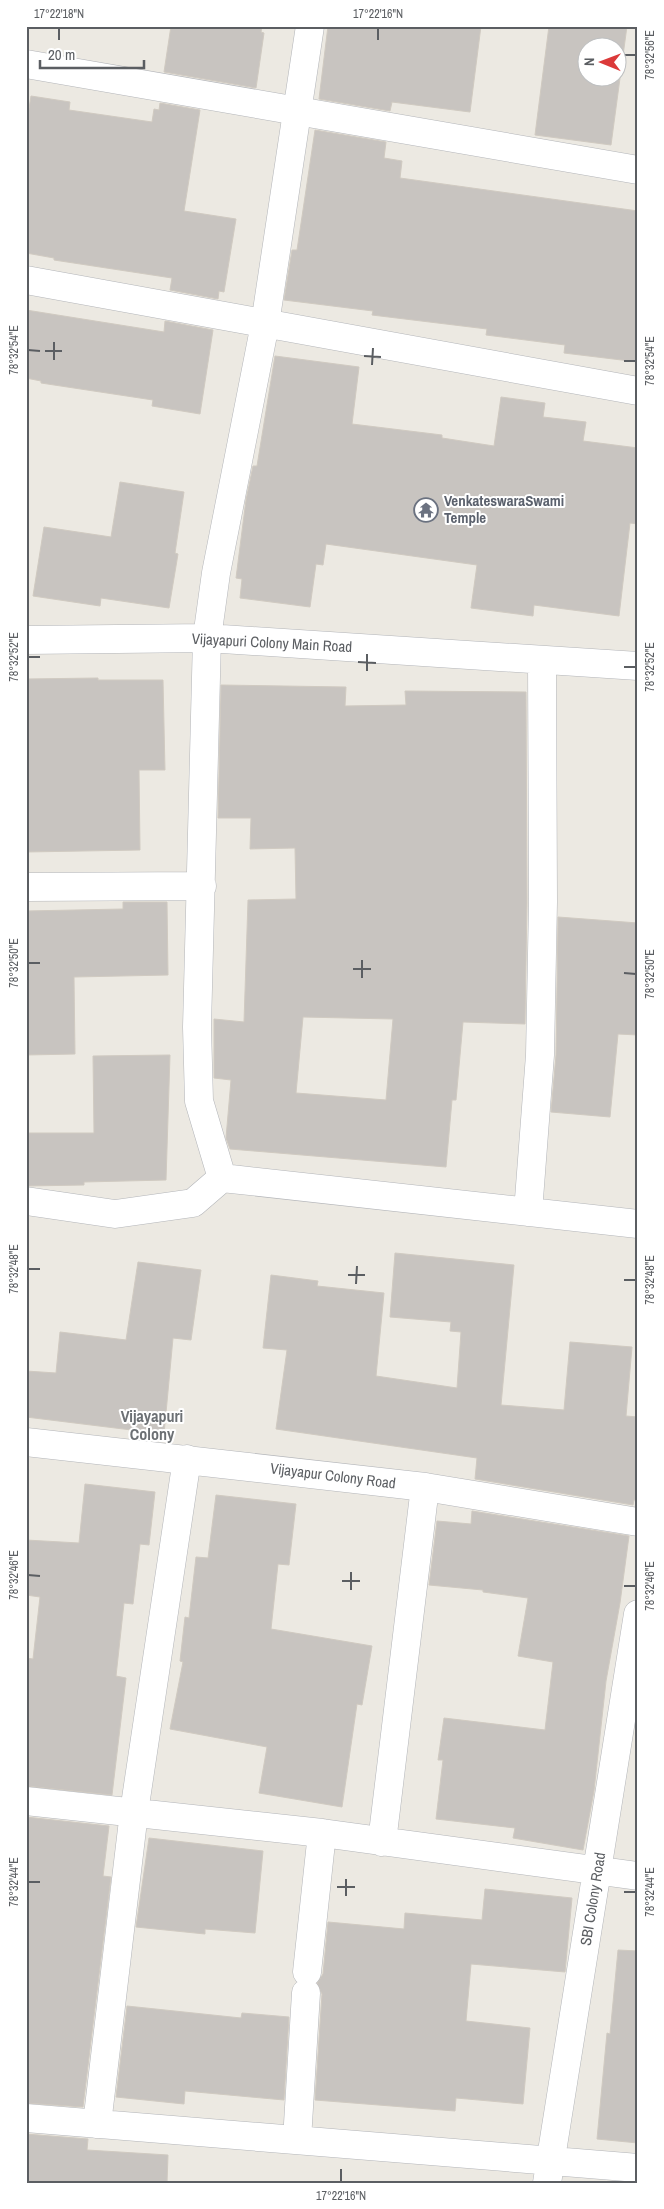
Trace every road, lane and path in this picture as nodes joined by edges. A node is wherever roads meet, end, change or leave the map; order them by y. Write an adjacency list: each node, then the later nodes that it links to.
1 (310, 26): 3 (street)
2 (26, 64): 3 (street)
3 (296, 112): 4 (street); 6 (street)
4 (638, 170)
5 (26, 280): 6 (street)
6 (265, 324): 7 (street); 8 (street)
7 (638, 391)
8 (207, 638): 9 (street, Vijayapuri Colony Main Road); 10 (street, Vijayapuri Colony Main Road); 13 (street)
9 (26, 640)
10 (542, 660): 11 (street, Vijayapuri Colony Main Road); 16 (street)
11 (638, 666)
12 (26, 886): 13 (street)
13 (202, 886): 14 (street)
14 (222, 1178): 15 (street); 16 (street)
15 (26, 1201)
16 (528, 1212): 17 (street)
17 (638, 1224)
18 (26, 1442): 19 (street, Vijayapur Colony Road)
19 (188, 1459): 20 (street, Vijayapur Colony Road); 24 (street)
20 (425, 1487): 21 (street, Vijayapur Colony Road); 26 (street)
21 (638, 1522)
22 (638, 1614): 27 (street, SBI Colony Road)
23 (26, 1801): 24 (street)
24 (134, 1812): 25 (street); 30 (street)
25 (322, 1833): 26 (street); 31 (street)
26 (382, 1842): 27 (street)
27 (598, 1869): 28 (street); 33 (street, SBI Colony Road)
28 (638, 1876)
29 (26, 2118): 30 (street)
30 (97, 2124): 31 (street)
31 (297, 2140): 33 (street)
32 (638, 2168): 33 (street)
33 (548, 2171)

